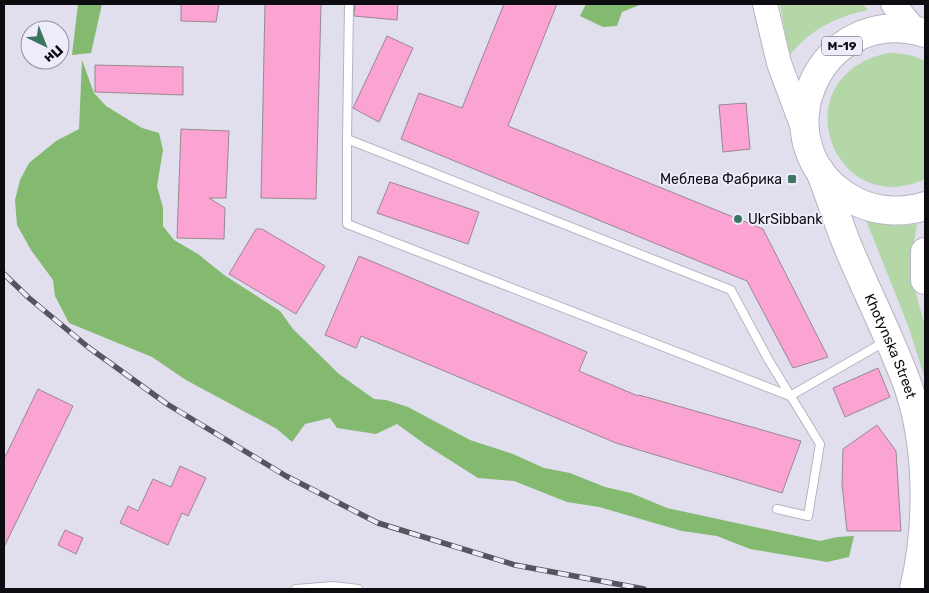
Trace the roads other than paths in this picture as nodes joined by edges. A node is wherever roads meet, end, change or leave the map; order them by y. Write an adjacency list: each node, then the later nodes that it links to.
1 (349, 4): 6 (lane)
2 (765, 4): 5 (main road)
3 (893, 4): 4 (main road)
4 (920, 31): 5 (highway, М-19)
5 (806, 136): 7 (highway, М-19)
6 (347, 139): 12 (lane); 12 (lane)
7 (820, 170): 8 (highway, М-19); 11 (highway, Khotynska Street / М-19)
8 (925, 206)
9 (925, 252): 10 (highway)
10 (925, 280)
11 (889, 338): 12 (lane); 16 (highway, Khotynska Street / М-19)
12 (790, 396): 13 (lane)
13 (777, 509)
14 (296, 589): 15 (lane)
15 (358, 589)
16 (914, 589)

